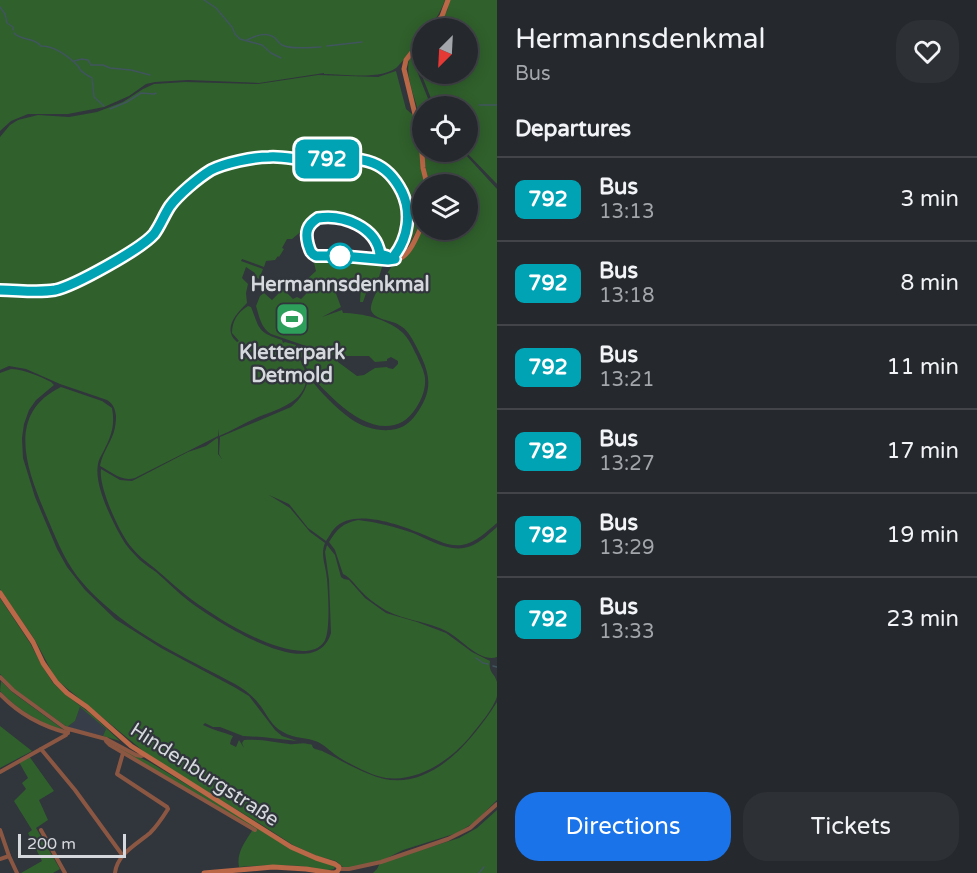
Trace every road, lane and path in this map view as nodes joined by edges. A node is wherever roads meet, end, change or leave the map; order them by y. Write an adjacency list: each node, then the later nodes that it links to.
1 (448, 0): 2 (main road)
2 (440, 18)
3 (412, 52): 4 (main road)
4 (424, 174)
5 (414, 240): 6 (main road)
6 (0, 290)
7 (0, 593): 14 (main road, Hindenburgstraße)
8 (0, 677): 10 (street)
9 (0, 694): 10 (street)
10 (68, 732): 11 (street); 12 (street)
11 (106, 739): 13 (street); 14 (street)
12 (41, 749): 15 (street); 21 (street)
13 (123, 753): 19 (street); 21 (street)
14 (144, 755): 23 (main road, Hindenburgstraße)
15 (0, 772)
16 (497, 804): 23 (street)
17 (0, 830): 20 (street)
18 (41, 830): 26 (street)
19 (255, 830)
20 (9, 856): 22 (street); 25 (street)
21 (123, 856): 27 (street)
22 (0, 859)
23 (339, 869): 29 (main road)
24 (305, 871): 28 (main road); 29 (main road)
25 (17, 873)
26 (65, 873)
27 (115, 873)
28 (204, 873)
29 (333, 873)

